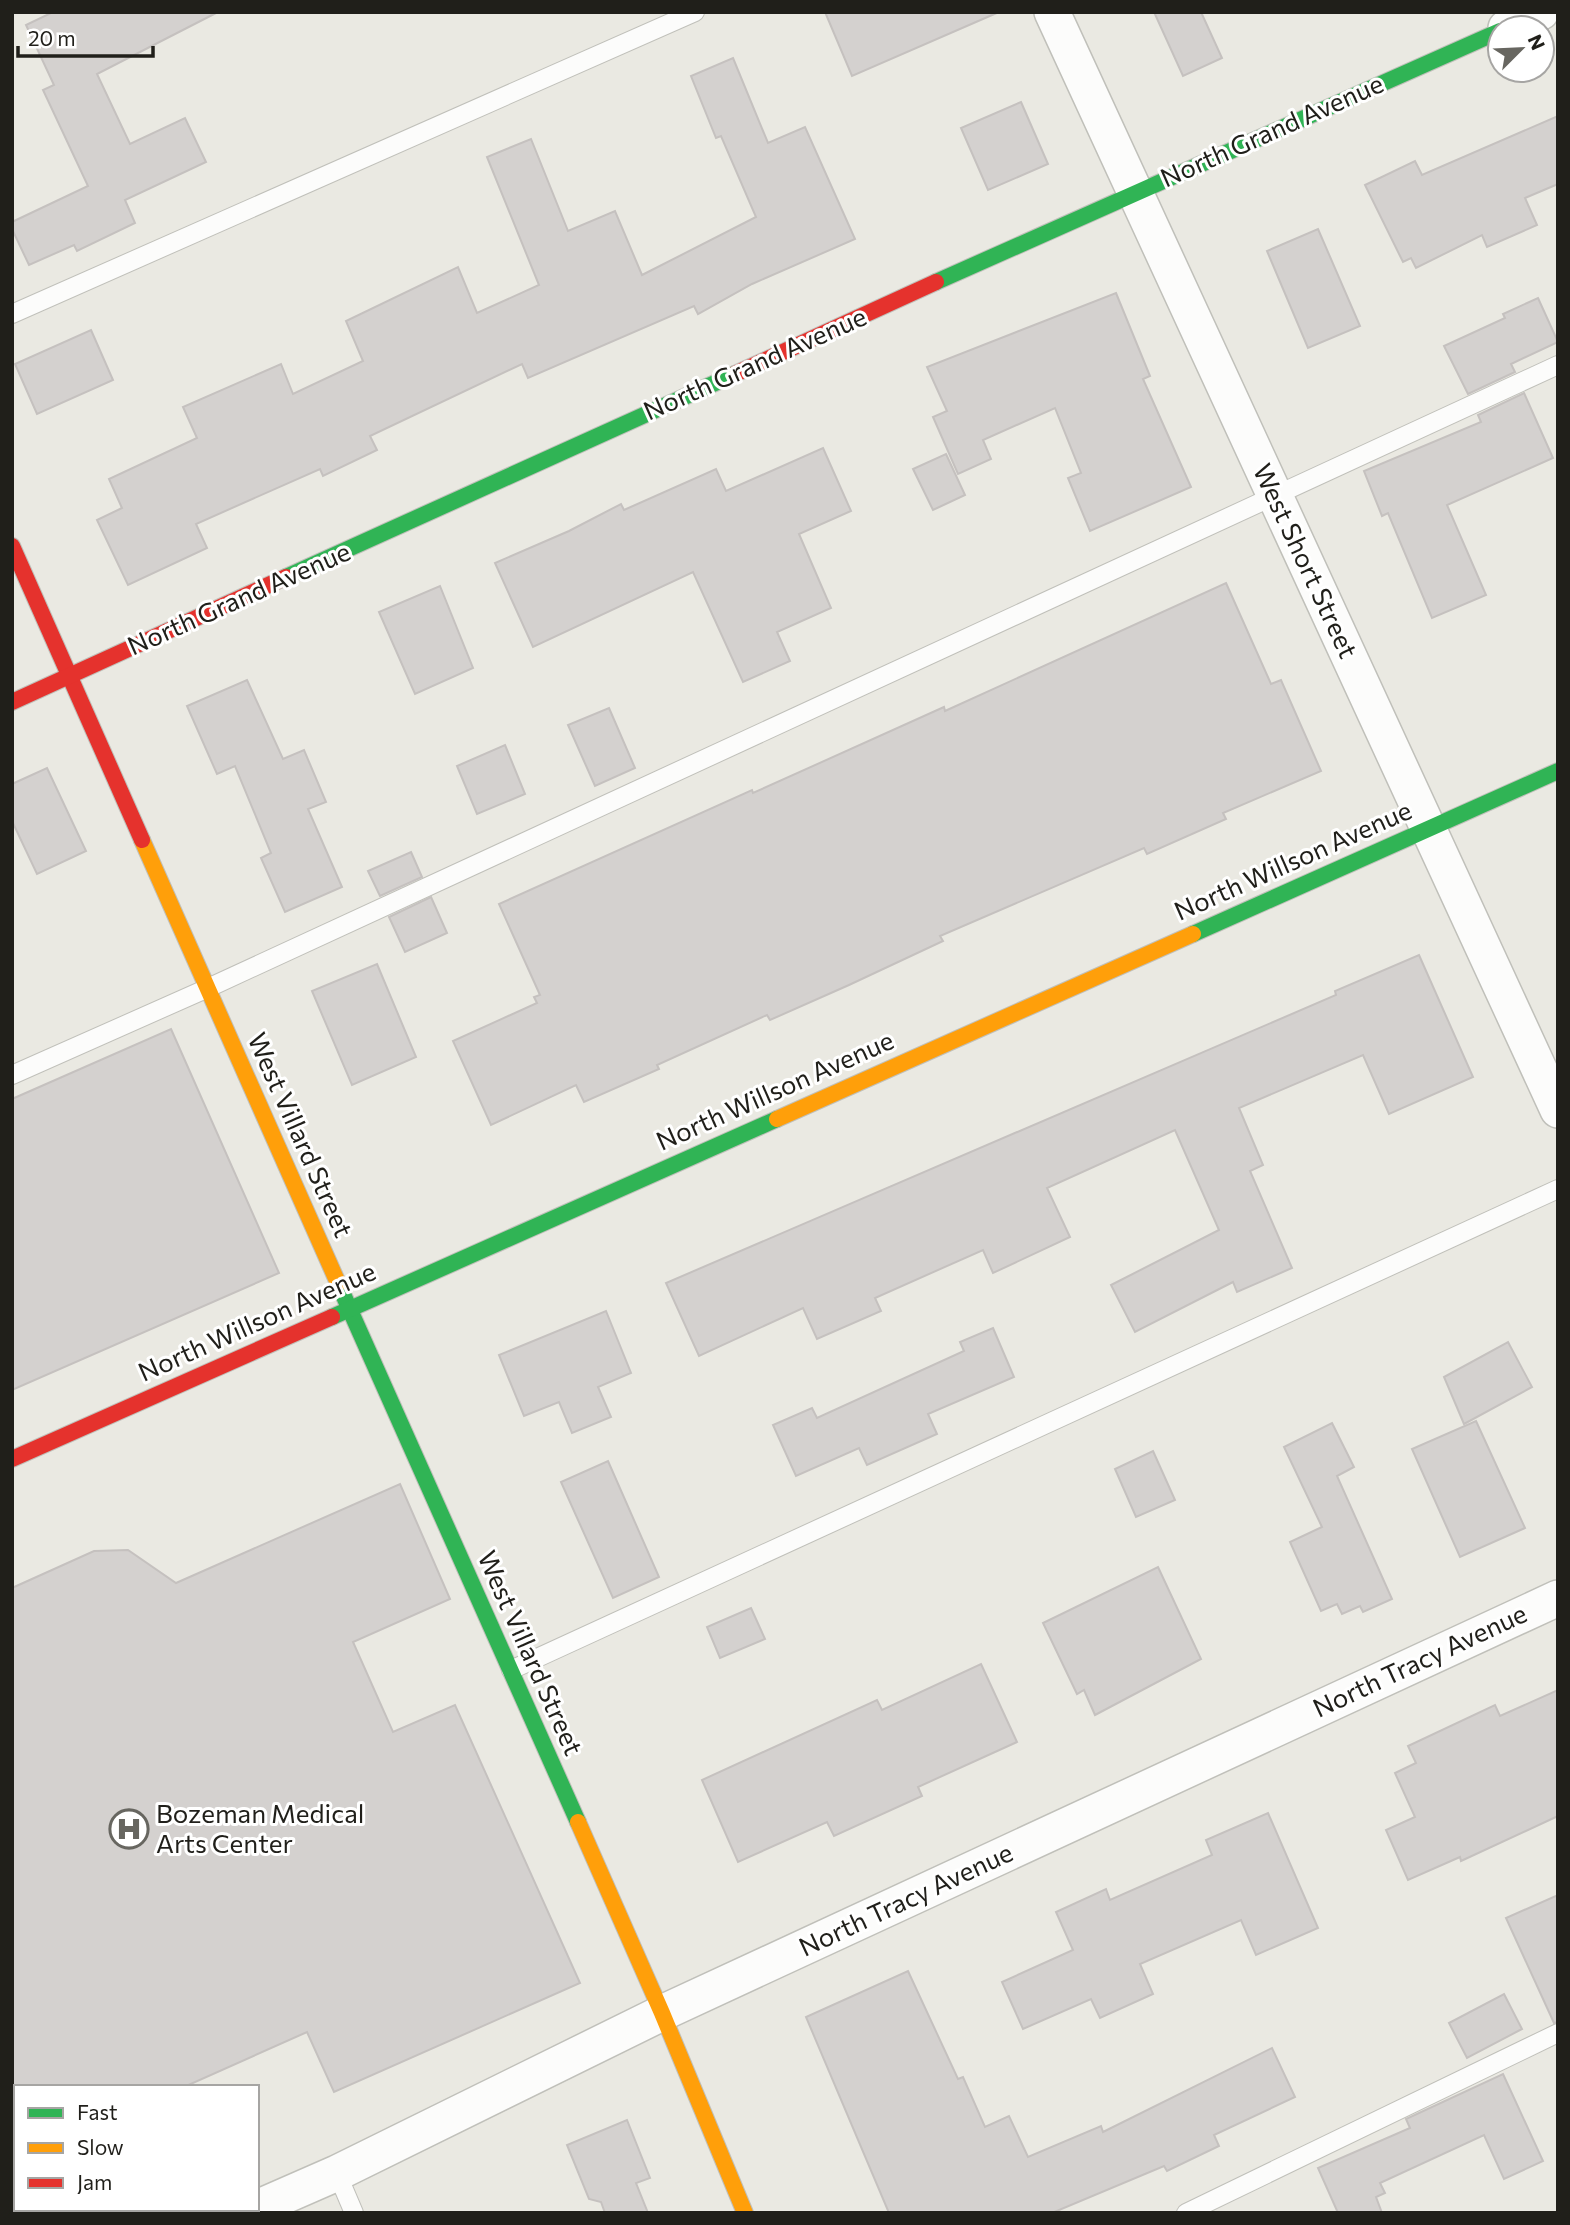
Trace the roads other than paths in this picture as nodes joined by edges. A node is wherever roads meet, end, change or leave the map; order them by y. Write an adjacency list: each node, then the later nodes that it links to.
1 (695, 12): 5 (lane)
2 (1052, 12): 4 (street, West Short Street)
3 (1486, 37): 4 (street, North Grand Avenue)
4 (1135, 192): 7 (street, West Short Street); 9 (street, North Grand Avenue)
5 (12, 314)
6 (1558, 365): 7 (lane)
7 (1275, 496): 12 (street, West Short Street); 13 (lane)
8 (12, 547): 9 (street, West Villard Street)
9 (69, 676): 10 (street, North Grand Avenue); 13 (street, West Villard Street)
10 (12, 702)
11 (1558, 771): 12 (street, North Willson Avenue)
12 (1427, 828): 15 (street, West Short Street); 17 (street, North Willson Avenue)
13 (208, 988): 14 (lane); 17 (street, West Villard Street)
14 (12, 1075)
15 (1558, 1110)
16 (1558, 1189): 20 (lane)
17 (350, 1307): 18 (street, North Willson Avenue); 20 (street, West Villard Street)
18 (12, 1459)
19 (1558, 1598): 21 (street, North Tracy Avenue)
20 (511, 1670): 21 (street, West Villard Street)
21 (662, 2012): 23 (street, North Tracy Avenue); 26 (street, West Villard Street)
22 (1558, 2033): 27 (lane)
23 (337, 2173): 24 (street, North Tracy Avenue); 25 (lane)
24 (259, 2208)
25 (354, 2213)
26 (745, 2213)
27 (1186, 2213)

